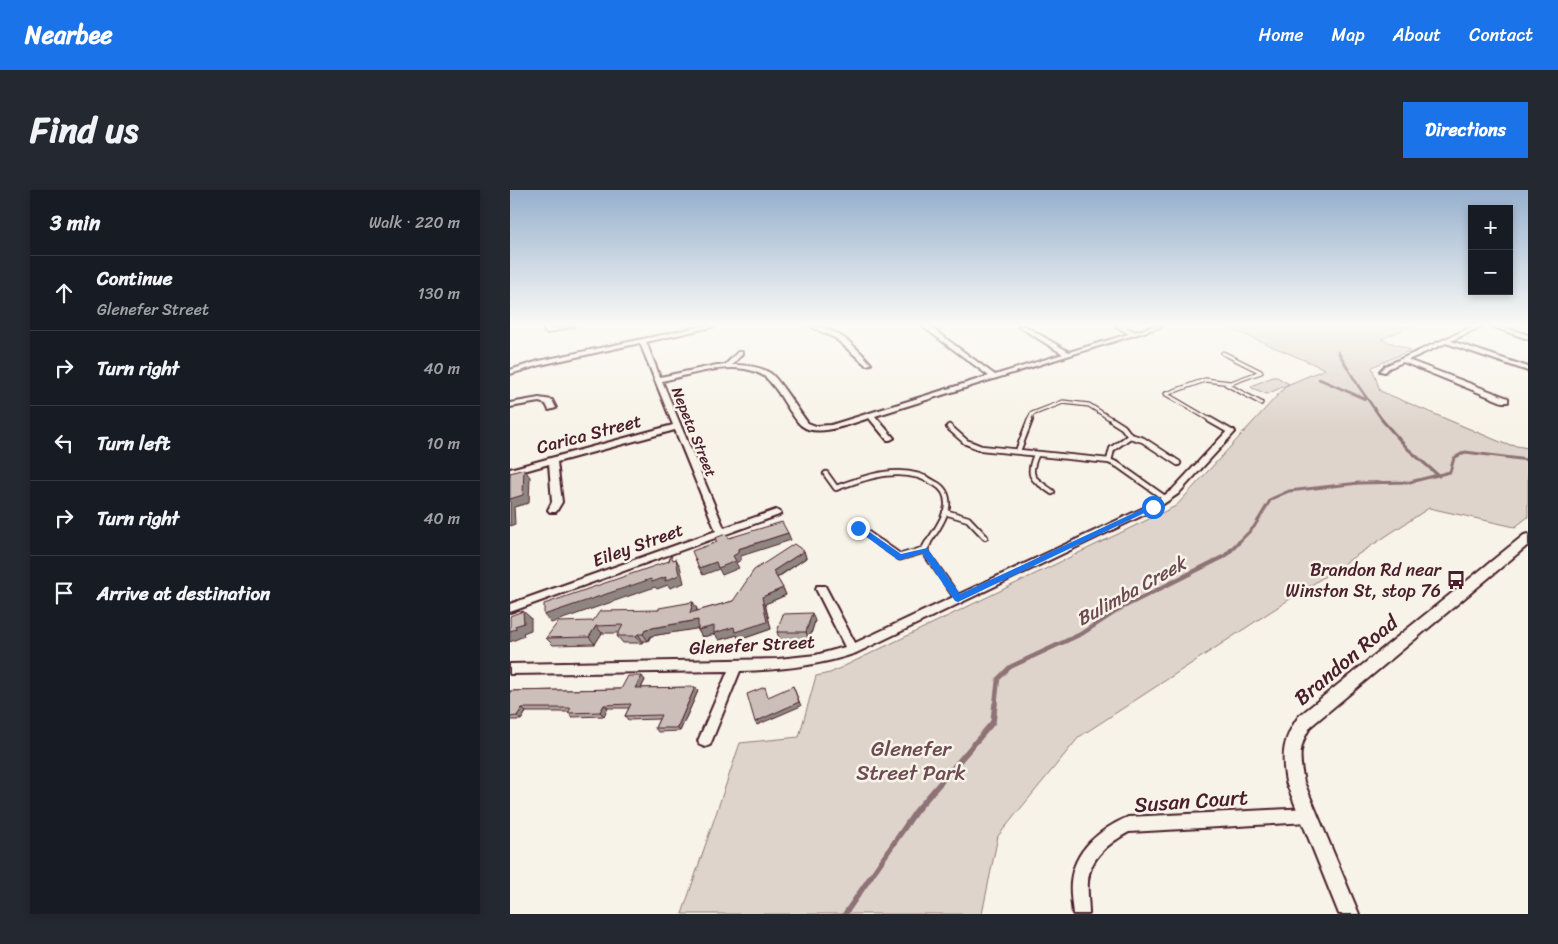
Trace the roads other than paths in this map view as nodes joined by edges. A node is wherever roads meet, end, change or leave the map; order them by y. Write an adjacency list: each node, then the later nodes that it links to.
1 (554, 360): 13 (street)
2 (650, 360): 16 (street, Nepeta Street)
3 (734, 360): 11 (street)
4 (864, 360): 10 (street)
5 (971, 360): 15 (street)
6 (1049, 360): 15 (street)
7 (1237, 360): 17 (lane)
8 (1403, 360): 14 (street); 18 (street)
9 (1501, 360): 12 (street)
10 (868, 364)
11 (728, 366): 16 (street); 22 (street)
12 (1528, 369)
13 (510, 372)
14 (1382, 372)
15 (994, 377): 22 (street)
16 (658, 380): 23 (street, Nepeta Street)
17 (1222, 382): 19 (lane); 25 (lane)
18 (1506, 400)
19 (1261, 403)
20 (510, 405): 21 (street)
21 (552, 408)
22 (870, 415): 27 (street)
23 (676, 427): 30 (street, Carica Street); 41 (street, Nepeta Street)
24 (949, 427): 28 (lane)
25 (1231, 432): 36 (street, Glenefer Street)
26 (1130, 436): 28 (lane); 31 (lane); 32 (lane)
27 (890, 438)
28 (1018, 451): 29 (lane)
29 (1036, 455): 31 (lane); 35 (lane)
30 (553, 460): 33 (street, Carica Street); 37 (street)
31 (1109, 461): 36 (lane)
32 (1178, 464)
33 (510, 472)
34 (826, 474): 38 (lane)
35 (1052, 492)
36 (1166, 499): 46 (street, Glenefer Street)
37 (553, 510)
38 (945, 512): 42 (lane); 44 (lane)
39 (776, 513): 41 (street, Eiley Street)
40 (858, 528): 44 (lane)
41 (721, 532): 47 (street, Eiley Street)
42 (985, 537)
43 (1528, 538): 52 (street, Brandon Road)
44 (924, 550): 46 (lane)
45 (821, 589): 48 (street)
46 (958, 599): 48 (street, Glenefer Street)
47 (510, 608)
48 (852, 650): 49 (street, Glenefer Street)
49 (736, 665): 50 (street, Glenefer Street); 51 (street)
50 (510, 669)
51 (705, 741)
52 (1308, 815): 53 (street, Susan Court); 54 (street, Brandon Road)
53 (1081, 914)
54 (1349, 914)

